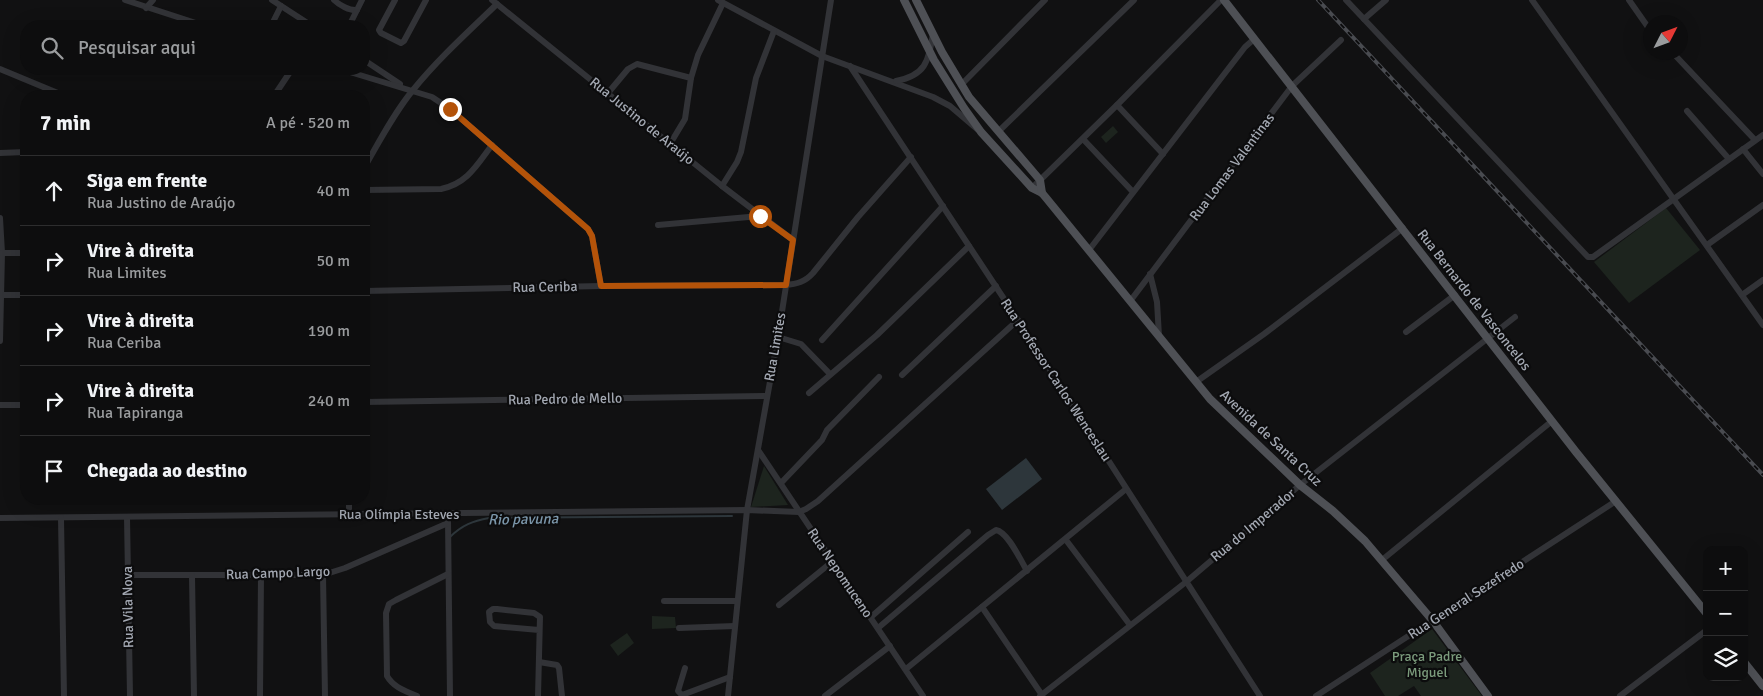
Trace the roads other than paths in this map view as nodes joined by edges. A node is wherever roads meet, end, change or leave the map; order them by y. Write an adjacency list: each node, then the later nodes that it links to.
1 (125, 0): 21 (street)
2 (153, 0): 21 (street)
3 (272, 0): 20 (street)
4 (334, 0): 22 (street)
5 (362, 0): 22 (street)
6 (396, 0): 7 (street)
7 (426, 0)
8 (831, 0): 34 (street, Rua Limites)
9 (904, 0): 33 (main road, Avenida de Santa Cruz)
10 (916, 0): 30 (main road)
11 (1045, 0): 44 (street)
12 (1134, 0): 53 (street)
13 (1222, 0): 31 (main road, Rua Bernardo de Vasconcelos); 51 (street)
14 (1346, 0): 23 (street)
15 (1386, 0): 23 (street)
16 (1532, 0): 74 (street)
17 (1629, 0): 28 (street)
18 (720, 1): 29 (street); 42 (street)
19 (494, 2): 48 (street); 50 (street, Rua Justino de Araújo)
20 (281, 6): 25 (street); 26 (street)
21 (146, 8): 24 (street)
22 (357, 10): 27 (street)
23 (1364, 19): 74 (street)
24 (185, 20)
25 (274, 20)
26 (303, 20)
27 (352, 20)
28 (1643, 20)
29 (774, 31): 34 (street); 69 (street)
30 (933, 34): 33 (street); 44 (main road)
31 (1253, 40): 45 (main road, Rua Bernardo de Vasconcelos); 63 (street)
32 (1341, 40): 45 (street, Rua Lomas Valentinas)
33 (929, 52): 43 (street); 54 (main road, Avenida de Santa Cruz)
34 (822, 56): 37 (street); 81 (street, Rua Limites)
35 (1680, 60): 57 (street)
36 (370, 64): 48 (street)
37 (850, 66): 41 (street); 49 (street, Rua Professor Carlos Wenceslau)
38 (0, 70): 46 (street)
39 (288, 75): 47 (street)
40 (360, 75): 48 (street)
41 (876, 75): 43 (street); 49 (street)
42 (691, 78): 50 (street); 58 (street)
43 (894, 82): 54 (street)
44 (961, 85): 53 (main road)
45 (1292, 86): 80 (main road, Rua Bernardo de Vasconcelos); 87 (street, Rua Lomas Valentinas)
46 (50, 90)
47 (278, 90)
48 (410, 90): 59 (street); 65 (street)
49 (867, 91): 64 (street, Rua Professor Carlos Wenceslau)
50 (608, 93): 58 (street, Rua Justino de Araújo)
51 (1118, 105): 56 (street); 63 (street)
52 (1688, 112): 66 (street)
53 (999, 131): 68 (main road)
54 (981, 132): 70 (main road, Avenida de Santa Cruz)
55 (1763, 135): 57 (street)
56 (1083, 139): 68 (street); 72 (street)
57 (1755, 140): 60 (street)
58 (670, 144): 69 (street, Rua Justino de Araújo)
59 (492, 145): 71 (street); 90 (street)
60 (1743, 149): 66 (street); 67 (street)
61 (0, 152): 62 (street)
62 (20, 152)
63 (1163, 154): 72 (street)
64 (911, 157): 76 (street, Rua Professor Carlos Wenceslau); 89 (street, Rua Ceriba)
65 (370, 158)
66 (1729, 159): 74 (street)
67 (1763, 174)
68 (1040, 180): 70 (street); 73 (main road)
69 (722, 186): 77 (street, Rua Justino de Araújo)
70 (1032, 188): 73 (main road, Avenida de Santa Cruz)
71 (370, 190)
72 (1133, 192): 84 (street)
73 (1042, 193): 84 (main road, Avenida de Santa Cruz)
74 (1674, 198): 82 (street)
75 (1763, 205): 82 (street)
76 (943, 206): 83 (street, Rua Professor Carlos Wenceslau); 105 (street)
77 (760, 216): 79 (street); 81 (street, Rua Justino de Araújo)
78 (0, 218): 86 (street)
79 (658, 225)
80 (1401, 225): 95 (main road, Rua Bernardo de Vasconcelos); 110 (street)
81 (793, 240): 89 (street, Rua Limites)
82 (1707, 245): 96 (street)
83 (969, 246): 91 (street, Rua Professor Carlos Wenceslau); 107 (street)
84 (1089, 250): 97 (main road, Avenida de Santa Cruz)
85 (20, 252): 86 (street)
86 (2, 253): 93 (street)
87 (1150, 274): 97 (street, Rua Lomas Valentinas); 102 (street)
88 (1763, 280): 96 (street)
89 (786, 285): 90 (street, Rua Ceriba); 103 (street, Rua Limites)
90 (601, 286): 92 (street, Rua Ceriba)
91 (996, 286): 99 (street, Rua Professor Carlos Wenceslau); 108 (street)
92 (370, 291)
93 (1, 295): 94 (street); 106 (street)
94 (20, 295)
95 (1454, 295): 101 (street); 104 (main road, Rua Bernardo de Vasconcelos)
96 (1742, 295): 100 (street)
97 (1131, 300): 102 (main road, Avenida de Santa Cruz)
98 (1515, 317): 104 (street, Rua do Imperador)
99 (1018, 320): 120 (street, Rua Professor Carlos Wenceslau); 124 (street)
100 (1763, 325)
101 (1406, 332)
102 (1160, 336): 110 (main road, Avenida de Santa Cruz)
103 (778, 337): 107 (street); 112 (street, Rua Limites)
104 (1488, 339): 116 (main road, Rua Bernardo de Vasconcelos); 119 (street, Rua do Imperador)
105 (822, 340)
106 (0, 342)
107 (830, 374): 111 (street)
108 (902, 375)
109 (878, 377): 118 (street)
110 (1196, 382): 119 (main road, Avenida de Santa Cruz)
111 (809, 392)
112 (767, 396): 113 (street, Rua Pedro de Mello); 117 (street, Rua Limites)
113 (370, 402)
114 (0, 405): 115 (street)
115 (20, 405)
116 (1552, 421): 121 (main road, Rua Bernardo de Vasconcelos); 133 (street)
117 (758, 450): 118 (street, Rua Nepomuceno); 123 (street, Rua Limites)
118 (781, 483): 124 (street, Rua Nepomuceno)
119 (1300, 485): 133 (main road, Avenida de Santa Cruz); 141 (street, Rua do Imperador)
120 (1126, 490): 132 (street); 141 (street, Rua Professor Carlos Wenceslau)
121 (1616, 501): 146 (main road, Rua Bernardo de Vasconcelos); 148 (street, Rua General Sezefredo)
122 (349, 505): 126 (street)
123 (747, 510): 124 (street, Rua Olímpia Esteves); 125 (street, Rua Olímpia Esteves); 143 (street, Rua Limites)
124 (798, 512): 134 (street, Rua Nepomuceno)
125 (448, 514): 126 (street, Rua Olímpia Esteves); 130 (street)
126 (349, 515): 127 (street, Rua Olímpia Esteves)
127 (127, 517): 129 (street, Rua Olímpia Esteves); 138 (street, Rua Vila Nova)
128 (0, 518): 129 (street, Rua Olímpia Esteves)
129 (60, 518): 163 (street)
130 (448, 523): 136 (street, Rua Campo Largo); 137 (street)
131 (968, 532): 147 (street)
132 (1066, 540): 135 (street); 150 (street)
133 (1382, 560): 148 (main road, Avenida de Santa Cruz)
134 (833, 561): 144 (street); 147 (street, Rua Nepomuceno)
135 (1027, 571): 145 (street); 152 (street)
136 (323, 574): 139 (street, Rua Campo Largo); 167 (street)
137 (448, 574): 168 (street); 169 (street)
138 (127, 575): 140 (street, Rua Campo Largo); 164 (street, Rua Vila Nova)
139 (261, 575): 140 (street, Rua Campo Largo); 166 (street)
140 (192, 576): 165 (street)
141 (1186, 582): 150 (street, Rua do Imperador); 175 (street, Rua Professor Carlos Wenceslau)
142 (664, 602): 143 (street)
143 (737, 602): 149 (street, Rua Limites)
144 (779, 605)
145 (982, 607): 159 (street); 162 (street)
146 (1703, 609)
147 (869, 615): 152 (street, Rua Nepomuceno)
148 (1433, 621): 176 (street, Rua General Sezefredo); 177 (main road, Avenida de Santa Cruz)
149 (735, 626): 151 (street); 160 (street, Rua Limites)
150 (1130, 626): 162 (street, Rua do Imperador)
151 (679, 628)
152 (878, 628): 155 (street, Rua Nepomuceno)
153 (539, 630): 153 (street); 156 (street)
154 (1703, 633): 178 (street)
155 (890, 646): 159 (street, Rua Nepomuceno); 173 (street)
156 (540, 662): 170 (street); 171 (street)
157 (1748, 667): 161 (main road)
158 (685, 668): 160 (street)
159 (906, 669): 174 (street, Rua Nepomuceno)
160 (730, 677): 172 (street, Rua Limites)
161 (1763, 686)
162 (1041, 695)
163 (64, 696)
164 (130, 696)
165 (194, 696)
166 (260, 696)
167 (325, 696)
168 (417, 696)
169 (450, 696)
170 (538, 696)
171 (562, 696)
172 (728, 696)
173 (825, 696)
174 (923, 696)
175 (1260, 696)
176 (1316, 696)
177 (1488, 696)
178 (1620, 696)

